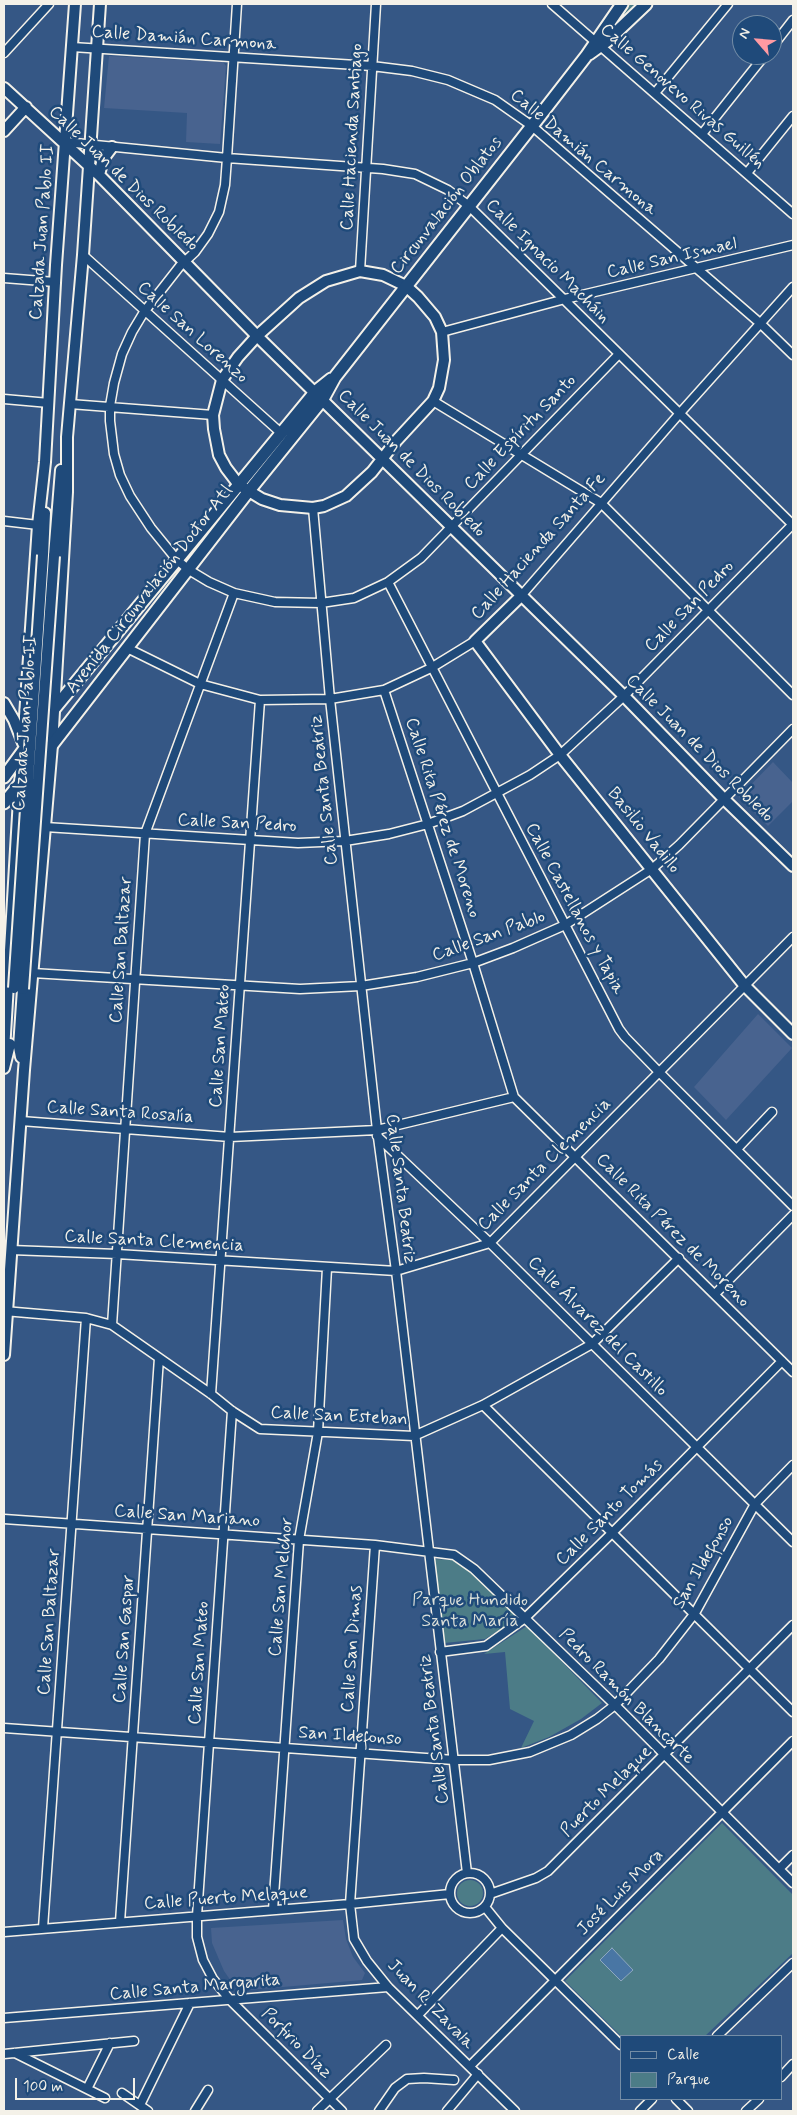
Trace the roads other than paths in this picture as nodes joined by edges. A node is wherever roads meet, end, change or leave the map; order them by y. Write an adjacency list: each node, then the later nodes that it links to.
1 (49, 4): 15 (street)
2 (75, 4): 13 (street, Calzada Juan Pablo II)
3 (100, 4): 14 (street, Calzada Juan Pablo II)
4 (237, 4): 16 (street, Calle Espíritu Santo)
5 (376, 4): 18 (street, Calle Hacienda Santiago)
6 (552, 4): 12 (street, Calle Genovevo Rivas Guillén)
7 (622, 4): 12 (main road, Circunvalación Oblatos)
8 (646, 4): 12 (main road, Circunvalación Oblatos)
9 (728, 4): 20 (street)
10 (793, 20): 11 (street)
11 (782, 34)
12 (598, 43): 20 (street, Calle Genovevo Rivas Guillén); 23 (main road, Circunvalación Oblatos)
13 (72, 47): 14 (street, Calle Damián Carmona); 26 (street, Calzada Juan Pablo II)
14 (97, 49): 16 (street, Calle Damián Carmona); 27 (street, Calzada Juan Pablo II)
15 (4, 53)
16 (233, 58): 18 (street, Calle Damián Carmona); 29 (street, Calle Espíritu Santo)
17 (757, 65): 25 (street)
18 (372, 66): 23 (street, Calle Damián Carmona); 31 (street, Calle Hacienda Santiago)
19 (4, 88): 21 (street, Calle Juan de Dios Robledo)
20 (655, 94): 25 (street, Calle Genovevo Rivas Guillén)
21 (26, 107): 24 (street); 26 (street, Calle Juan de Dios Robledo)
22 (793, 116): 32 (street)
23 (532, 126): 34 (main road, Circunvalación Oblatos); 39 (street, Calle Damián Carmona)
24 (4, 131)
25 (702, 134): 32 (street, Calle Genovevo Rivas Guillén)
26 (65, 142): 27 (street, Calle Ignacio Macháin); 30 (street, Calle Juan de Dios Robledo); 42 (street, Calzada Juan Pablo II)
27 (90, 144): 28 (street, Calle Ignacio Macháin); 30 (street, Calzada Juan Pablo II)
28 (112, 147): 29 (street, Calle Ignacio Macháin); 33 (street)
29 (227, 158): 31 (street, Calle Ignacio Macháin); 38 (street, Calle Espíritu Santo)
30 (88, 165): 33 (street, Calle Juan de Dios Robledo); 37 (street, Calzada Juan Pablo II)
31 (365, 167): 34 (street, Calle Ignacio Macháin); 40 (street, Calle Hacienda Santiago)
32 (746, 173): 35 (street, Calle Genovevo Rivas Guillén)
33 (98, 175): 38 (street, Calle Juan de Dios Robledo)
34 (469, 206): 43 (main road, Circunvalación Oblatos); 45 (street, Calle Ignacio Macháin)
35 (793, 212)
36 (793, 245): 39 (street, Calle San Ismael)
37 (82, 255): 46 (street, Calle San Lorenzo); 57 (street, Calzada Juan Pablo II)
38 (185, 262): 46 (street, Calle Espíritu Santo); 49 (street, Calle Juan de Dios Robledo)
39 (696, 268): 45 (street, Calle San Ismael); 47 (street, Calle Damián Carmona)
40 (360, 271): 43 (street); 49 (street)
41 (4, 278): 42 (street)
42 (55, 282): 56 (street, Calzada Juan Pablo II)
43 (406, 286): 48 (street); 53 (main road, Circunvalación Oblatos)
44 (793, 288): 47 (street, Calle Hacienda Santa Fe)
45 (564, 299): 48 (street, Calle San Ismael); 50 (street, Calle Ignacio Macháin)
46 (144, 312): 52 (street, Calle San Lorenzo); 58 (street, Calle Espíritu Santo)
47 (761, 324): 51 (street, Calle Damián Carmona); 59 (street, Calle Hacienda Santa Fe)
48 (442, 332): 55 (street)
49 (257, 336): 52 (street); 53 (street, Calle Juan de Dios Robledo)
50 (619, 354): 59 (street, Calle Ignacio Macháin); 63 (street, Calle Espíritu Santo)
51 (793, 355)
52 (222, 380): 60 (street); 61 (street, Calle San Lorenzo)
53 (320, 395): 61 (main road, Avenida Circunvalación Doctor Atl); 64 (street, Calle Juan de Dios Robledo); 66 (main road, Avenida Circunvalación Doctor Atl)
54 (4, 399): 56 (street)
55 (434, 401): 63 (street); 64 (street)
56 (49, 403): 65 (street, Calzada Juan Pablo II)
57 (70, 404): 58 (street); 62 (street, Calzada Juan Pablo II)
58 (110, 406): 60 (street); 74 (street, Calle Espíritu Santo)
59 (680, 413): 67 (street, Calle Hacienda Santa Fe); 71 (street, Calle Ignacio Macháin)
60 (213, 415): 66 (street)
61 (282, 433): 66 (main road, Avenida Circunvalación Doctor Atl)
62 (67, 437): 73 (street, Calzada Juan Pablo II); 85 (street, Calzada Juan Pablo II)
63 (521, 453): 67 (street); 72 (street, Calle Espíritu Santo)
64 (384, 458): 68 (street); 72 (street, Calle Juan de Dios Robledo)
65 (45, 462): 70 (street, Calzada Juan Pablo II); 73 (street, Calzada Juan Pablo II)
66 (244, 488): 68 (street); 74 (main road, Avenida Circunvalación Doctor Atl); 75 (main road, Avenida Circunvalación Doctor Atl)
67 (601, 503): 78 (street, Calle Hacienda Santa Fe); 80 (street)
68 (313, 508): 79 (street, Calle Santa Beatriz)
69 (4, 521): 70 (street)
70 (38, 524): 84 (street, Calzada Juan Pablo II)
71 (793, 524): 80 (street, Calle San Pedro)
72 (451, 527): 76 (street, Calle Espíritu Santo); 78 (street, Calle Juan de Dios Robledo)
73 (48, 556): 120 (street, Calzada Juan Pablo II, bridge)
74 (177, 560): 75 (street, Calle Espíritu Santo); 93 (main road, Avenida Circunvalación Doctor Atl)
75 (188, 570): 77 (street, Calle Espíritu Santo); 82 (main road, Avenida Circunvalación Doctor Atl)
76 (388, 582): 79 (street, Calle Espíritu Santo); 83 (street, Calle Castellanos y Tapia)
77 (234, 593): 79 (street, Calle Espíritu Santo); 86 (street, Calle San Baltazar)
78 (521, 596): 81 (street, Calle Hacienda Santa Fe); 89 (street, Calle Juan de Dios Robledo)
79 (321, 603): 90 (street, Calle Santa Beatriz)
80 (708, 610): 88 (street); 89 (street, Calle San Pedro)
81 (475, 641): 83 (street, Calle Hacienda Santa Fe); 97 (street, Basilio Vadillo)
82 (127, 648): 86 (street, Calle Hacienda Santa Fe); 95 (main road, Avenida Circunvalación Doctor Atl)
83 (431, 668): 87 (street, Calle Hacienda Santa Fe); 100 (street, Calle Castellanos y Tapia)
84 (28, 680): 85 (street); 96 (street, Calzada Juan Pablo II)
85 (56, 682): 93 (street, Calzada Juan Pablo II)
86 (200, 684): 91 (street, Calle Hacienda Santa Fe); 107 (street, Calle San Baltazar)
87 (384, 690): 90 (street, Calle Hacienda Santa Fe); 105 (street, Calle Rita Pérez de Moreno)
88 (793, 695)
89 (624, 696): 97 (street, Calle San Pedro); 101 (street, Calle Juan de Dios Robledo)
90 (330, 699): 91 (street, Calle Hacienda Santa Fe); 108 (street, Calle Santa Beatriz)
91 (260, 700): 109 (street, Calle San Mateo)
92 (4, 703): 96 (street)
93 (54, 709): 95 (street, Calzada Juan Pablo II); 96 (main road, Avenida Circunvalación Doctor Atl)
94 (793, 729): 101 (street, Calle San Pablo)
95 (52, 745): 99 (main road, Avenida Circunvalación Doctor Atl); 102 (street, Calzada Juan Pablo II)
96 (25, 748): 98 (main road, Avenida Circunvalación Doctor Atl); 99 (street, Calzada Juan Pablo II)
97 (560, 755): 100 (street, Calle San Pedro); 111 (street, Basilio Vadillo)
98 (4, 777)
99 (20, 782): 103 (main road, Avenida Circunvalación Doctor Atl); 104 (street, Calzada Juan Pablo II)
100 (497, 794): 105 (street, Calle San Pedro); 112 (street, Calle Castellanos y Tapia)
101 (724, 799): 110 (street, Calle Juan de Dios Robledo); 111 (street, Calle San Pablo)
102 (48, 800): 104 (street); 106 (street, Calzada Juan Pablo II)
103 (4, 803)
104 (20, 803): 122 (street, Calzada Juan Pablo II)
105 (428, 824): 108 (street, Calle San Pedro); 114 (street, Calle Rita Pérez de Moreno)
106 (45, 827): 107 (street, Calle San Pedro); 115 (street, Calzada Juan Pablo II)
107 (145, 834): 109 (street, Calle San Pedro); 116 (street, Calle San Baltazar)
108 (345, 841): 109 (street, Calle San Pedro); 118 (street, Calle Santa Beatriz)
109 (250, 842): 117 (street, Calle San Mateo)
110 (793, 866)
111 (652, 869): 112 (street, Calle San Pablo); 119 (street, Basilio Vadillo)
112 (565, 925): 114 (street, Calle San Pablo); 125 (street, Calle Castellanos y Tapia)
113 (793, 937): 119 (street, Calle Santa Clemencia)
114 (473, 962): 118 (street, Calle San Pablo); 126 (street, Calle Rita Pérez de Moreno)
115 (32, 972): 116 (street, Calle San Pablo); 124 (street, Calzada Juan Pablo II)
116 (135, 980): 117 (street, Calle San Pablo); 129 (street, Calle San Baltazar)
117 (240, 986): 118 (street, Calle San Pablo); 131 (street, Calle San Mateo)
118 (361, 986): 130 (street, Calle Santa Beatriz)
119 (744, 986): 121 (street, Basilio Vadillo); 125 (street, Calle Santa Clemencia)
120 (18, 988): 123 (street, Calzada Juan Pablo II); 124 (street, Calzada Juan Pablo II)
121 (793, 1034)
122 (4, 1051)
123 (4, 1068)
124 (24, 1070): 128 (street, Calzada Juan Pablo II)
125 (659, 1072): 132 (street, Calle Castellanos y Tapia); 133 (street, Calle Santa Clemencia)
126 (514, 1097): 130 (street, Calle Santa Rosalía); 133 (street, Calle Rita Pérez de Moreno)
127 (772, 1112): 132 (street)
128 (21, 1121): 129 (street, Calle Santa Rosalía); 137 (street, Calzada Juan Pablo II)
129 (125, 1129): 131 (street, Calle Santa Rosalía); 138 (street, Calle San Baltazar)
130 (377, 1133): 131 (street, Calle Santa Rosalía); 136 (street, Calle Álvarez del Castillo); 142 (street, Calle Santa Beatriz)
131 (230, 1137): 140 (street, Calle San Mateo)
132 (737, 1150): 134 (street, Calle Castellanos y Tapia)
133 (575, 1157): 136 (street, Calle Santa Clemencia); 139 (street, Calle Rita Pérez de Moreno)
134 (793, 1206)
135 (793, 1215): 143 (street)
136 (490, 1243): 142 (street, Calle Santa Clemencia); 147 (street, Calle Álvarez del Castillo)
137 (11, 1250): 138 (street, Calle Santa Clemencia); 144 (street, Calzada Juan Pablo II)
138 (117, 1254): 140 (street, Calle Santa Clemencia); 146 (street, Calle San Baltazar)
139 (678, 1258): 143 (street, Calle Rita Pérez de Moreno); 147 (street, Calle San Esteban)
140 (220, 1260): 141 (street, Calle Santa Clemencia); 152 (street, Calle San Mateo)
141 (327, 1268): 142 (street, Calle Santa Clemencia); 155 (street, Calle San Melchor)
142 (396, 1271): 156 (street, Calle Santa Beatriz)
143 (715, 1294): 150 (street, Calle Rita Pérez de Moreno)
144 (5, 1311): 145 (street, Calle San Esteban); 148 (street, Calzada Juan Pablo II)
145 (86, 1318): 146 (street, Calle San Esteban); 161 (street, Calle San Baltazar)
146 (112, 1325): 149 (street, Calle San Esteban)
147 (592, 1344): 153 (street, Calle San Esteban); 157 (street, Calle Álvarez del Castillo)
148 (4, 1355)
149 (159, 1358): 152 (street, Calle San Esteban); 162 (street, Calle San Gaspar)
150 (782, 1361): 151 (street, Calle Rita Pérez de Moreno); 157 (street, Calle Santo Tomás)
151 (793, 1372)
152 (211, 1394): 154 (street, Calle San Esteban)
153 (483, 1405): 156 (street, Calle San Esteban); 163 (street)
154 (232, 1411): 155 (street, Calle San Esteban); 164 (street, Calle San Mateo)
155 (318, 1432): 156 (street, Calle San Esteban); 165 (street, Calle San Melchor)
156 (414, 1436): 168 (street, Calle Santa Beatriz)
157 (696, 1448): 159 (street, Calle Álvarez del Castillo); 163 (street, Calle Santo Tomás)
158 (793, 1465): 159 (street, San Ildefonso)
159 (755, 1504): 166 (street, Calle Álvarez del Castillo); 169 (street, San Ildefonso)
160 (4, 1519): 161 (street, Calle San Mariano)
161 (72, 1524): 162 (street, Calle San Mariano); 177 (street, Calle San Baltazar)
162 (148, 1529): 164 (street, Calle San Mariano); 178 (street, Calle San Gaspar)
163 (612, 1533): 169 (street); 170 (street, Calle Santo Tomás)
164 (224, 1535): 165 (street, Calle San Mariano); 179 (street, Calle San Mateo)
165 (299, 1540): 167 (street, Calle San Mariano); 181 (street, Calle San Melchor)
166 (793, 1542)
167 (375, 1545): 168 (street, Calle San Mariano); 182 (street, Calle San Dimas)
168 (428, 1550): 170 (street, Pedro Ramón Blancarte); 172 (street, Calle Santa Beatriz)
169 (695, 1613): 173 (street); 174 (street, San Ildefonso)
170 (525, 1618): 172 (street, Calle Santo Tomás); 174 (street, Pedro Ramón Blancarte)
171 (793, 1625): 173 (street, Puerto Melaque)
172 (440, 1652): 184 (street, Calle Santa Beatriz)
173 (750, 1669): 175 (street); 183 (street, Puerto Melaque)
174 (615, 1705): 183 (street, Pedro Ramón Blancarte); 184 (street, San Ildefonso)
175 (793, 1712)
176 (4, 1728): 177 (street, San Ildefonso)
177 (58, 1731): 178 (street, San Ildefonso); 197 (street, Calle San Baltazar)
178 (134, 1736): 179 (street, San Ildefonso); 196 (street, Calle San Gaspar)
179 (210, 1742): 181 (street, San Ildefonso); 195 (street, Calle San Mateo)
180 (793, 1742): 185 (street, José Luis Mora)
181 (285, 1747): 182 (street, San Ildefonso); 194 (street, Calle San Melchor)
182 (362, 1753): 184 (street, San Ildefonso); 192 (street, Calle San Dimas)
183 (665, 1755): 185 (street, Pedro Ramón Blancarte); 191 (street, Puerto Melaque)
184 (454, 1760): 188 (street, Calle Santa Beatriz)
185 (722, 1813): 187 (street, Pedro Ramón Blancarte); 201 (street, José Luis Mora)
186 (793, 1855): 187 (street)
187 (779, 1869): 189 (street, Pedro Ramón Blancarte)
188 (467, 1872): 190 (street); 191 (street)
189 (793, 1883)
190 (450, 1894): 192 (street, Calle Puerto Melaque); 193 (street)
191 (490, 1894): 193 (street)
192 (350, 1904): 194 (street, Calle Puerto Melaque); 202 (street, Juan R. Zavala)
193 (485, 1907): 198 (street)
194 (273, 1910): 195 (street, Calle Puerto Melaque)
195 (197, 1916): 196 (street, Calle Puerto Melaque); 203 (street, Porfirio Díaz)
196 (120, 1922): 197 (street, Calle Puerto Melaque)
197 (44, 1928): 199 (street, Calle Puerto Melaque)
198 (502, 1928): 201 (street); 205 (street)
199 (4, 1932)
200 (793, 1963): 207 (street)
201 (555, 1980): 210 (street); 216 (street, José Luis Mora)
202 (388, 1987): 203 (street, Calle Santa Margarita); 205 (street, Juan R. Zavala)
203 (230, 2000): 204 (street, Calle Santa Margarita); 224 (street, Porfirio Díaz)
204 (190, 2003): 206 (street, Calle Santa Margarita); 228 (street)
205 (418, 2015): 216 (street, Juan R. Zavala)
206 (4, 2018)
207 (718, 2035)
208 (134, 2041): 209 (street)
209 (110, 2043): 213 (street); 220 (street)
210 (620, 2043)
211 (386, 2045): 224 (street)
212 (4, 2050): 213 (street)
213 (15, 2052): 214 (street); 220 (street)
214 (4, 2054)
215 (793, 2064): 218 (street)
216 (470, 2066): 217 (street, Juan R. Zavala)
217 (478, 2074): 234 (street); 235 (street, Juan R. Zavala)
218 (782, 2076)
219 (454, 2080): 233 (street)
220 (87, 2089): 223 (street)
221 (208, 2090): 230 (street)
222 (122, 2093): 228 (street)
223 (105, 2098)
224 (330, 2098): 231 (street); 232 (street, Porfirio Díaz)
225 (651, 2100): 236 (street)
226 (677, 2100): 237 (street)
227 (758, 2100): 238 (street)
228 (140, 2105): 229 (street)
229 (148, 2111)
230 (195, 2111)
231 (316, 2111)
232 (342, 2111)
233 (378, 2111)
234 (448, 2111)
235 (515, 2111)
236 (640, 2111)
237 (688, 2111)
238 (746, 2111)

